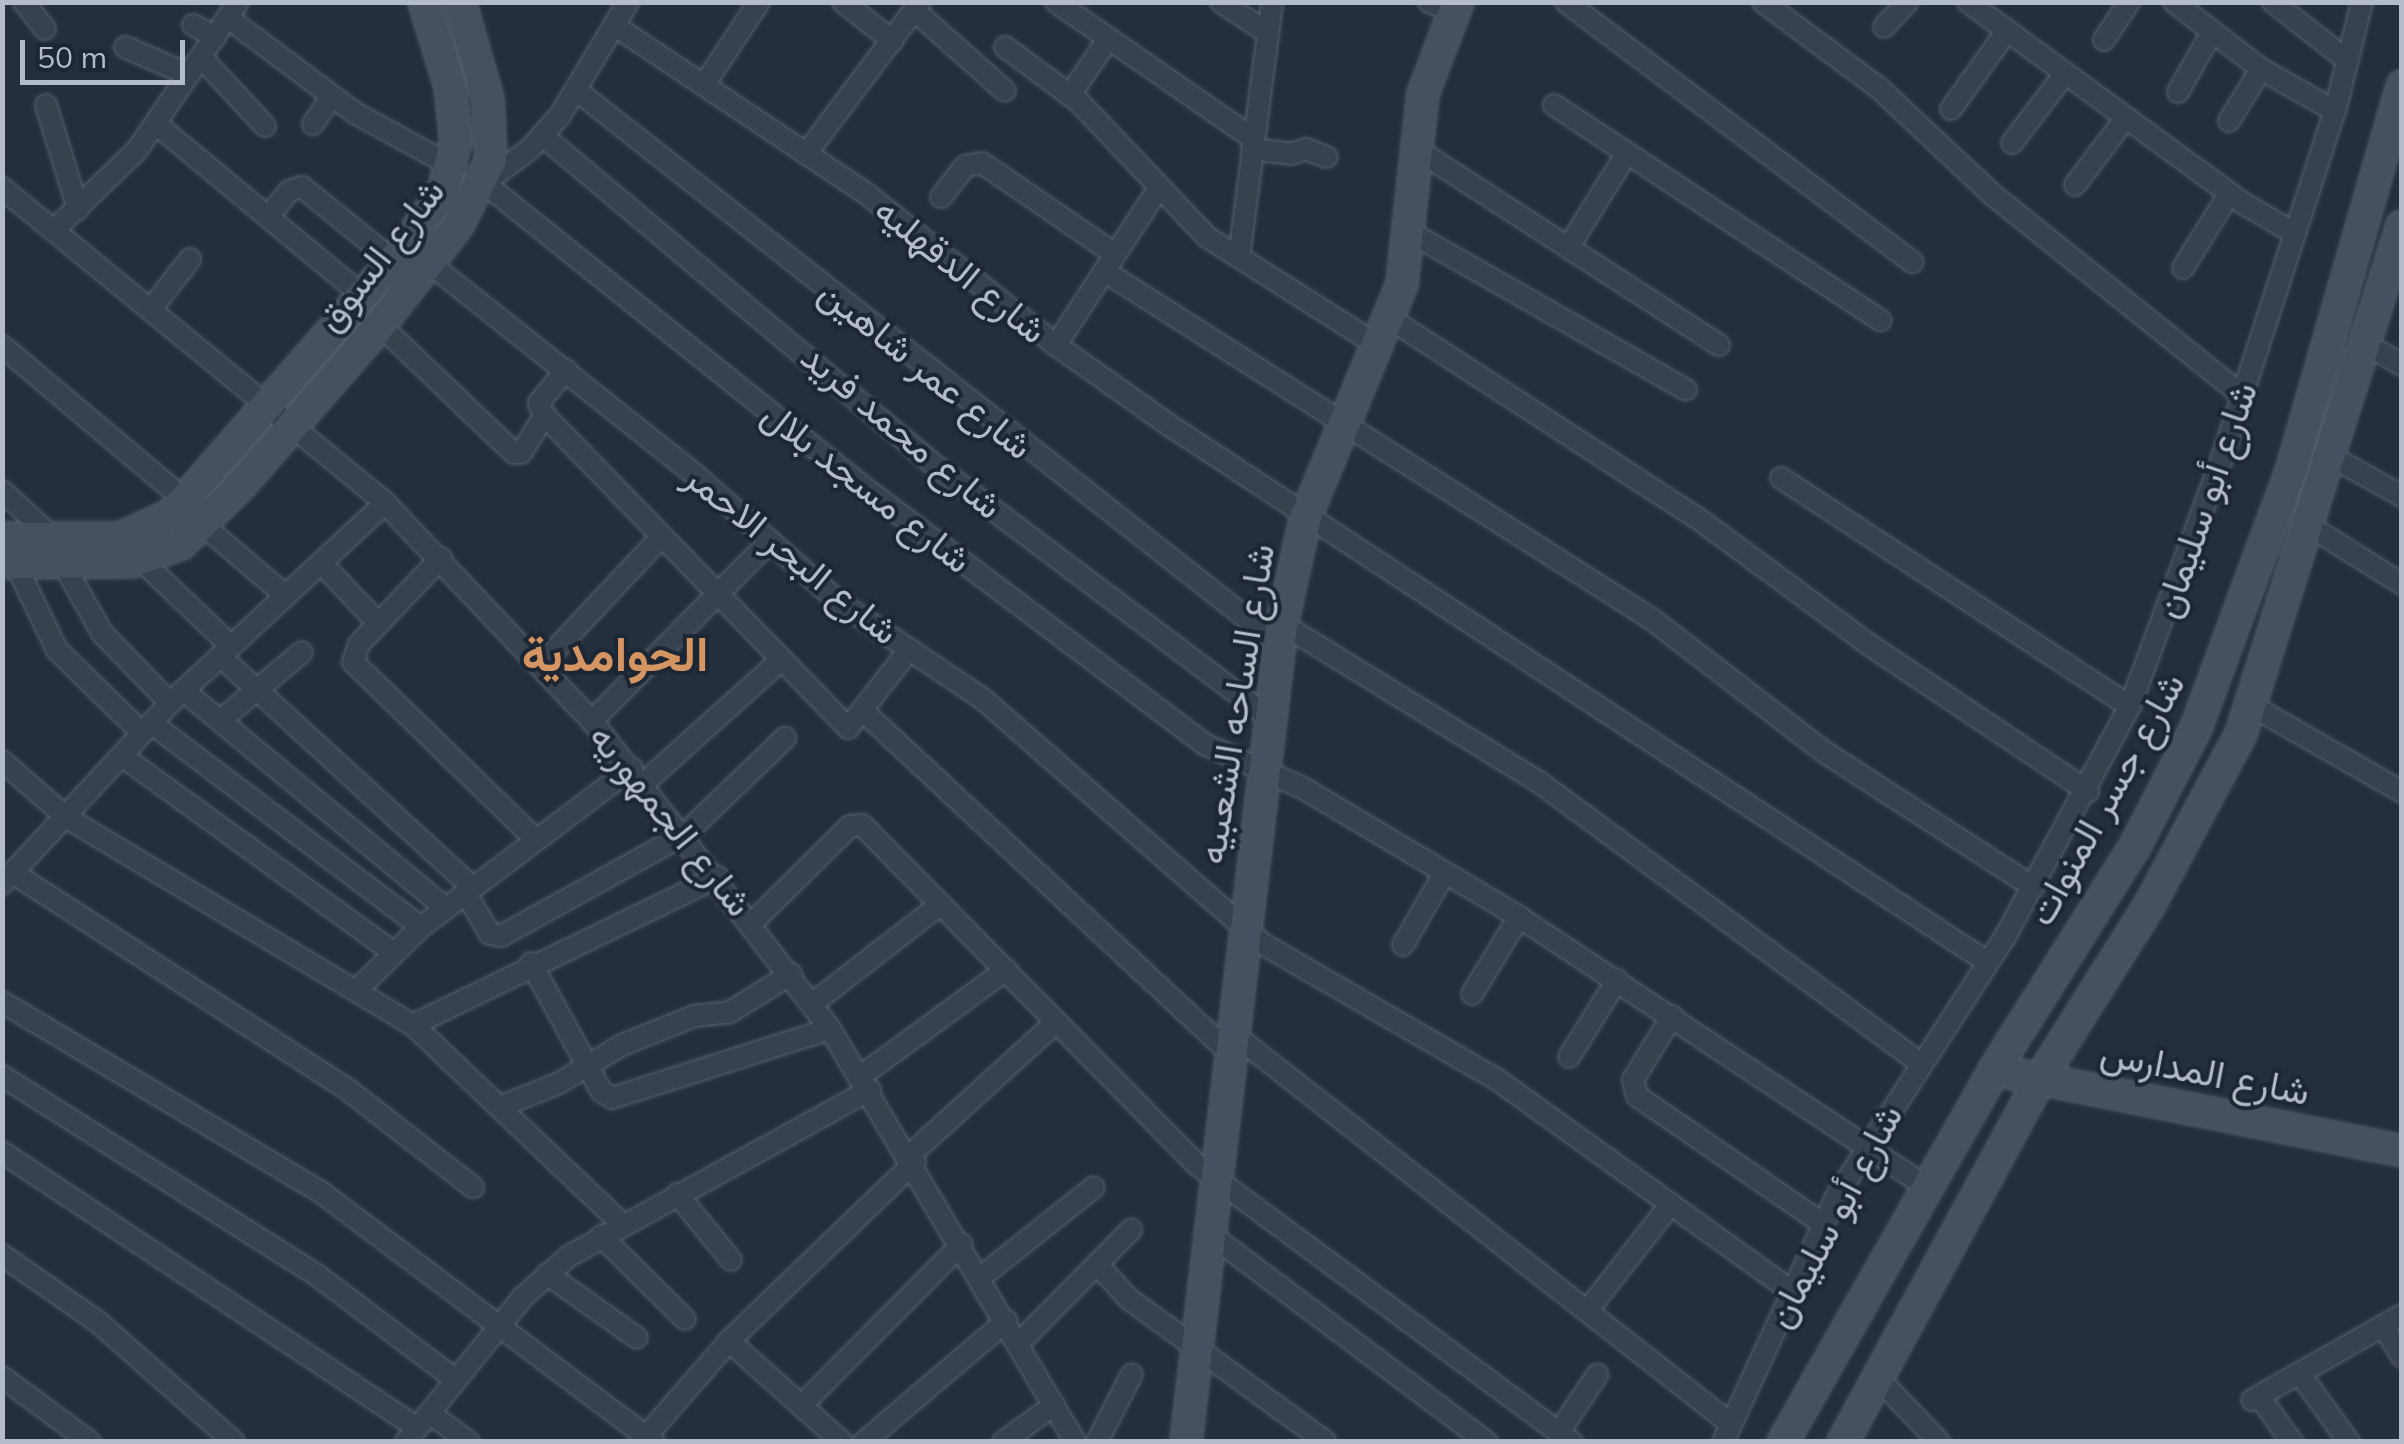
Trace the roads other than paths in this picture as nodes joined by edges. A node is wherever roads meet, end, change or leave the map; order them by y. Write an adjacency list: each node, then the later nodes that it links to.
1 (24, 2): 24 (street)
2 (424, 2): 62 (street, شارع السوق)
3 (460, 2): 63 (street, شارع السوق)
4 (628, 2): 22 (street)
5 (758, 2): 39 (street)
6 (843, 2): 31 (street)
7 (1056, 2): 29 (street)
8 (1222, 2): 26 (street)
9 (1272, 2): 26 (street)
10 (1566, 2): 80 (street)
11 (1763, 2): 96 (street)
12 (1907, 2): 23 (street)
13 (1968, 2): 27 (street)
14 (2129, 2): 30 (street)
15 (2174, 2): 25 (street)
16 (2273, 2): 35 (street)
17 (2362, 2): 35 (street, شارع أبو سليمان)
18 (1447, 5): 58 (street, شارع الساحه الشعبيه)
19 (918, 7): 31 (street); 42 (street)
20 (233, 10): 28 (street); 45 (street)
21 (193, 25): 28 (street)
22 (615, 26): 39 (street, شارع الدقهليه); 41 (street)
23 (1884, 27)
24 (45, 29)
25 (2212, 32): 36 (street); 43 (street)
26 (1268, 33): 57 (street)
27 (2004, 35): 38 (street); 48 (street)
28 (215, 37): 34 (street)
29 (1108, 38): 44 (street); 57 (street)
30 (2104, 40)
31 (893, 41): 60 (street)
32 (1005, 47): 44 (street)
33 (124, 48): 37 (street)
34 (202, 57): 37 (street); 54 (street)
35 (2348, 61): 49 (street, شارع أبو سليمان)
36 (2261, 69): 49 (street); 51 (street)
37 (189, 76): 52 (street)
38 (2063, 76): 50 (street); 56 (street)
39 (704, 85): 60 (street, شارع الدقهليه)
40 (2402, 86): 174 (street, شارع جسر المنوات)
41 (576, 90): 55 (street); 119 (street, شارع عمر شاهين)
42 (1005, 91)
43 (2178, 92)
44 (1070, 94): 66 (street)
45 (331, 97): 53 (street); 62 (street)
46 (46, 105): 69 (street)
47 (1554, 105): 59 (street)
48 (1951, 108)
49 (2335, 112): 73 (street, شارع أبو سليمان)
50 (2125, 119): 64 (street); 67 (street)
51 (2229, 120)
52 (156, 124): 69 (street); 70 (street)
53 (313, 124)
54 (266, 126)
55 (543, 136): 63 (street); 130 (street, شارع محمد فريد)
56 (2012, 143)
57 (1253, 144): 61 (street); 76 (street)
58 (1416, 149): 74 (street, شارع الساحه الشعبيه); 75 (street)
59 (1627, 153): 75 (street); 86 (street)
60 (806, 154): 90 (street, شارع الدقهليه)
61 (1327, 157)
62 (452, 166): 78 (street, شارع السوق)
63 (484, 182): 79 (street, شارع السوق); 137 (street, شارع مسجد بلال)
64 (2075, 185)
65 (2, 188): 72 (street, شارع الجمهوريه)
66 (1158, 189): 76 (street); 81 (street)
67 (2229, 194): 73 (street); 82 (street)
68 (942, 196): 81 (street)
69 (78, 208): 72 (street)
70 (268, 217): 78 (street); 84 (street)
71 (2402, 226): 83 (street)
72 (55, 229): 85 (street, شارع الجمهوريه)
73 (2294, 233): 96 (street, شارع أبو سليمان)
74 (1413, 234): 88 (street, شارع الساحه الشعبيه); 95 (street)
75 (1568, 248): 91 (street)
76 (1239, 257): 88 (street)
77 (190, 259): 85 (street)
78 (393, 261): 84 (street, شارع السوق)
79 (430, 262): 87 (street, شارع السوق); 94 (street, شارع البحر الاحمر)
80 (1912, 262)
81 (1110, 263): 90 (street); 99 (street)
82 (2183, 268)
83 (2395, 275): 89 (street)
84 (363, 296): 97 (street, شارع السوق)
85 (152, 308): 97 (street, شارع الجمهوريه)
86 (1880, 320)
87 (380, 324): 97 (street, شارع السوق); 98 (street)
88 (1383, 332): 99 (street, شارع الساحه الشعبيه); 139 (street)
89 (2366, 344): 93 (street); 100 (street)
90 (1056, 345): 106 (street, شارع الدقهليه)
91 (1719, 345)
92 (2, 346): 105 (street)
93 (2402, 365)
94 (566, 370): 98 (street); 109 (street, شارع البحر الاحمر)
95 (1686, 390)
96 (2242, 395): 127 (street, شارع أبو سليمان)
97 (282, 414): 104 (street, شارع الجمهوريه); 105 (street)
98 (545, 415): 108 (street)
99 (1342, 424): 106 (street, شارع الساحه الشعبيه); 147 (street)
100 (2332, 457): 103 (street); 107 (street)
101 (1782, 478): 127 (street)
102 (2, 491): 110 (street)
103 (2402, 496)
104 (385, 503): 112 (street, شارع الجمهوريه); 114 (street)
105 (195, 513): 110 (street); 113 (street); 116 (street)
106 (1306, 516): 119 (street, شارع الساحه الشعبيه); 157 (street, شارع الدقهليه)
107 (2311, 528): 115 (street); 128 (street)
108 (661, 537): 117 (street); 124 (street)
109 (769, 542): 117 (street); 120 (street, شارع البحر الاحمر)
110 (59, 552): 111 (street); 113 (street); 126 (street)
111 (7, 555): 133 (street)
112 (441, 558): 118 (street); 124 (street, شارع الجمهوريه)
113 (140, 560): 121 (street)
114 (321, 564): 116 (street); 118 (street)
115 (2402, 584)
116 (286, 596): 121 (street)
117 (716, 596): 123 (street); 132 (street)
118 (378, 623): 143 (street)
119 (1280, 634): 130 (street, شارع الساحه الشعبيه); 172 (street, شارع عمر شاهين)
120 (910, 649): 129 (street); 153 (street, شارع البحر الاحمر)
121 (225, 651): 125 (street); 126 (street)
122 (302, 652): 125 (street)
123 (780, 661): 129 (street); 138 (street)
124 (542, 665): 132 (street, شارع الجمهوريه)
125 (258, 690): 131 (street); 148 (street)
126 (177, 697): 131 (street); 133 (street)
127 (2130, 706): 139 (street, شارع أبو سليمان)
128 (2252, 706): 140 (street); 176 (street)
129 (864, 712): 170 (street)
130 (1268, 717): 137 (street, شارع الساحه الشعبيه)
131 (222, 719): 150 (street)
132 (592, 720): 138 (street, شارع الجمهوريه)
133 (147, 728): 135 (street); 154 (street)
134 (785, 738): 142 (street)
135 (122, 756): 141 (street); 156 (street)
136 (2, 760): 141 (street)
137 (1262, 772): 144 (street, شارع مسجد بلال); 153 (street, شارع الساحه الشعبيه)
138 (638, 775): 142 (street, شارع الجمهوريه); 143 (street)
139 (2088, 791): 147 (street, شارع أبو سليمان)
140 (2402, 792)
141 (67, 818): 146 (street); 162 (street)
142 (685, 834): 145 (street, شارع الجمهوريه); 148 (street)
143 (534, 838): 148 (street)
144 (1445, 872): 151 (street, شارع مسجد بلال); 155 (street)
145 (718, 877): 152 (street, شارع الجمهوريه); 158 (street)
146 (8, 879): 186 (street)
147 (2033, 887): 157 (street, شارع أبو سليمان)
148 (468, 890): 150 (street)
149 (941, 904): 152 (street); 159 (street); 165 (street)
150 (445, 908): 154 (street)
151 (1518, 917): 161 (street, شارع مسجد بلال); 163 (street)
152 (753, 922): 160 (street, شارع الجمهوريه)
153 (1244, 924): 170 (street, شارع الساحه الشعبيه); 188 (street, شارع البحر الاحمر)
154 (421, 927): 156 (street)
155 (1403, 945)
156 (393, 952): 162 (street)
157 (1988, 962): 172 (street, شارع أبو سليمان)
158 (531, 963): 168 (street); 173 (street)
159 (1006, 970): 167 (street); 177 (street)
160 (791, 974): 165 (street, شارع الجمهوريه); 173 (street)
161 (1617, 980): 166 (street, شارع مسجد بلال); 171 (street)
162 (360, 988): 168 (street)
163 (1472, 994)
164 (2, 1002): 206 (street)
165 (812, 1004): 169 (street, شارع الجمهوريه)
166 (1672, 1016): 179 (street, شارع مسجد بلال); 190 (street)
167 (1056, 1022): 182 (street); 183 (street)
168 (413, 1024): 178 (street)
169 (830, 1030): 173 (street); 177 (street, شارع الجمهوريه)
170 (1231, 1043): 183 (street, شارع الساحه الشعبيه); 202 (street)
171 (1569, 1056)
172 (1920, 1063): 179 (street, شارع أبو سليمان)
173 (587, 1065): 178 (street)
174 (1994, 1070): 176 (street, شارع المدارس); 185 (street, شارع جسر المنوات)
175 (2, 1076): 218 (street)
176 (2040, 1080): 181 (street, شارع المدارس); 207 (street)
177 (866, 1083): 182 (street, شارع الجمهوريه); 187 (street)
178 (502, 1106): 189 (street)
179 (1864, 1149): 185 (street, شارع مسجد بلال); 190 (street, شارع أبو سليمان)
180 (2, 1152): 221 (street)
181 (2402, 1152)
182 (913, 1159): 194 (street, شارع الجمهوريه); 209 (street)
183 (1217, 1179): 192 (street, شارع الساحه الشعبيه); 223 (street)
184 (1094, 1187): 199 (street)
185 (1927, 1187): 201 (street, شارع جسر المنوات)
186 (472, 1188)
187 (676, 1194): 189 (street); 196 (street)
188 (1671, 1204): 200 (street, شارع البحر الاحمر); 202 (street)
189 (622, 1224): 193 (street)
190 (1823, 1224): 200 (street, شارع أبو سليمان)
191 (1131, 1230): 197 (street)
192 (1211, 1235): 211 (street, شارع الساحه الشعبيه); 235 (street)
193 (601, 1236): 198 (street); 203 (street)
194 (962, 1244): 199 (street, شارع الجمهوريه); 220 (street)
195 (2, 1255): 227 (street)
196 (731, 1260)
197 (1097, 1264): 210 (street); 211 (street)
198 (548, 1274): 206 (street); 208 (street)
199 (981, 1277): 204 (street, شارع الجمهوريه)
200 (1790, 1290): 222 (street, شارع أبو سليمان)
201 (1862, 1306): 207 (street); 236 (street, شارع جسر المنوات)
202 (1587, 1311): 222 (street)
203 (685, 1319)
204 (1006, 1321): 210 (street, شارع الجمهوريه); 230 (street)
205 (2392, 1321): 212 (street); 214 (street)
206 (498, 1326): 218 (street); 224 (street)
207 (1900, 1330): 216 (street)
208 (637, 1338)
209 (729, 1341): 220 (street); 224 (street)
210 (1018, 1344): 219 (street, شارع الجمهوريه)
211 (1198, 1346): 225 (street, شارع الساحه الشعبيه); 234 (street)
212 (2402, 1356)
213 (1132, 1374): 233 (street)
214 (2300, 1374): 239 (street); 240 (street)
215 (1597, 1375): 223 (street)
216 (1875, 1375): 237 (street); 238 (street)
217 (2, 1377): 226 (street)
218 (456, 1380): 221 (street)
219 (1054, 1405): 231 (street); 232 (street, شارع الجمهوريه)
220 (801, 1406): 229 (street)
221 (417, 1427): 228 (street)
222 (1727, 1432)
223 (1566, 1437)
224 (647, 1440)
225 (1189, 1440)
226 (90, 1442)
227 (234, 1442)
228 (469, 1442)
229 (842, 1442)
230 (864, 1442)
231 (1003, 1442)
232 (1075, 1442)
233 (1097, 1442)
234 (1326, 1442)
235 (1487, 1442)
236 (1784, 1442)
237 (1843, 1442)
238 (1938, 1442)
239 (2292, 1442)
240 (2349, 1442)

